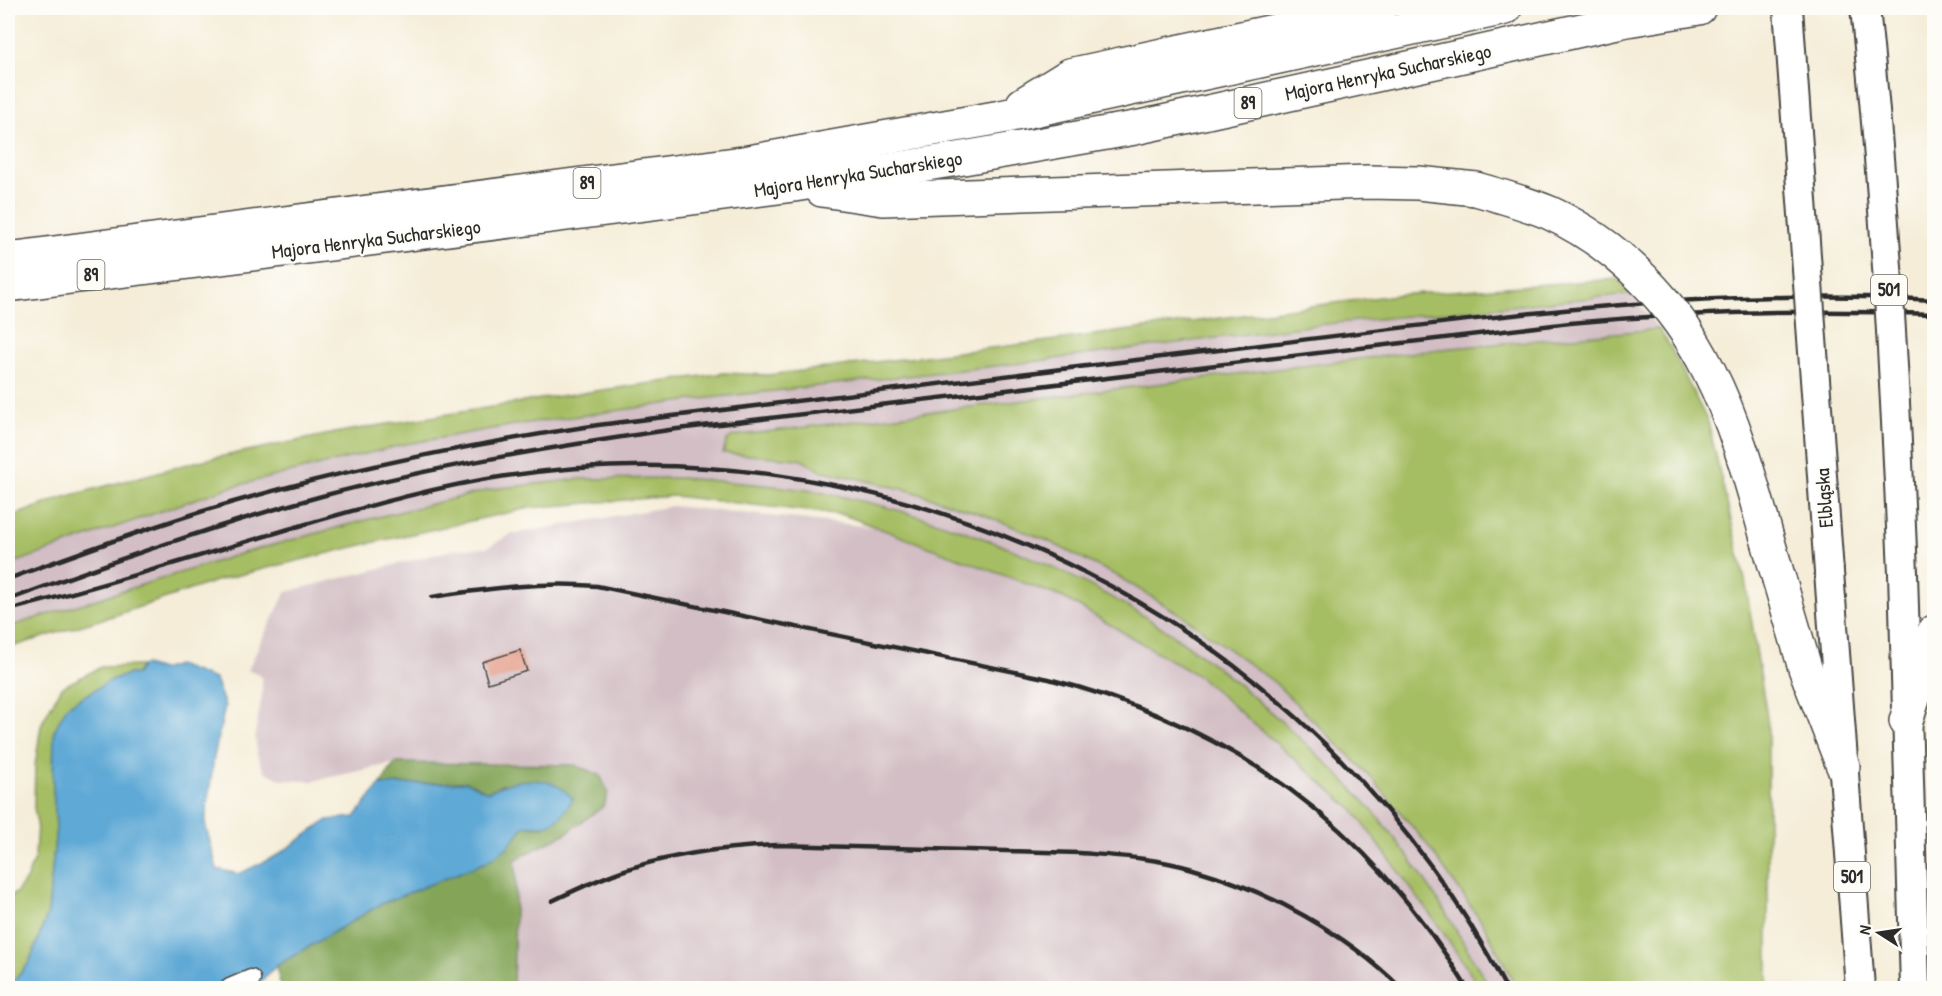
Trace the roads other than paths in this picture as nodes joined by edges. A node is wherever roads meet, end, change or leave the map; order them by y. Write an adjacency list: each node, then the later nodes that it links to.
1 (1377, 8): 6 (highway)
2 (1505, 8): 6 (highway, Majora Henryka Sucharskiego / 89)
3 (1699, 8): 7 (highway, Majora Henryka Sucharskiego / 89)
4 (1788, 8): 13 (main road, Elbląska / 501, bridge)
5 (1865, 8): 12 (main road, 501, bridge)
6 (1001, 117): 8 (highway, Majora Henryka Sucharskiego / 89)
7 (794, 185): 8 (highway, Majora Henryka Sucharskiego / 89); 13 (highway, bridge)
8 (172, 251): 9 (highway, Majora Henryka Sucharskiego / 89); 10 (highway, Majora Henryka Sucharskiego / 89)
9 (8, 259)
10 (8, 285)
11 (1935, 632): 12 (highway)
12 (1906, 721): 17 (main road, 501)
13 (1844, 766): 16 (main road, Elbląska / 501)
14 (251, 979): 15 (street)
15 (230, 988)
16 (1860, 988)
17 (1915, 988)

